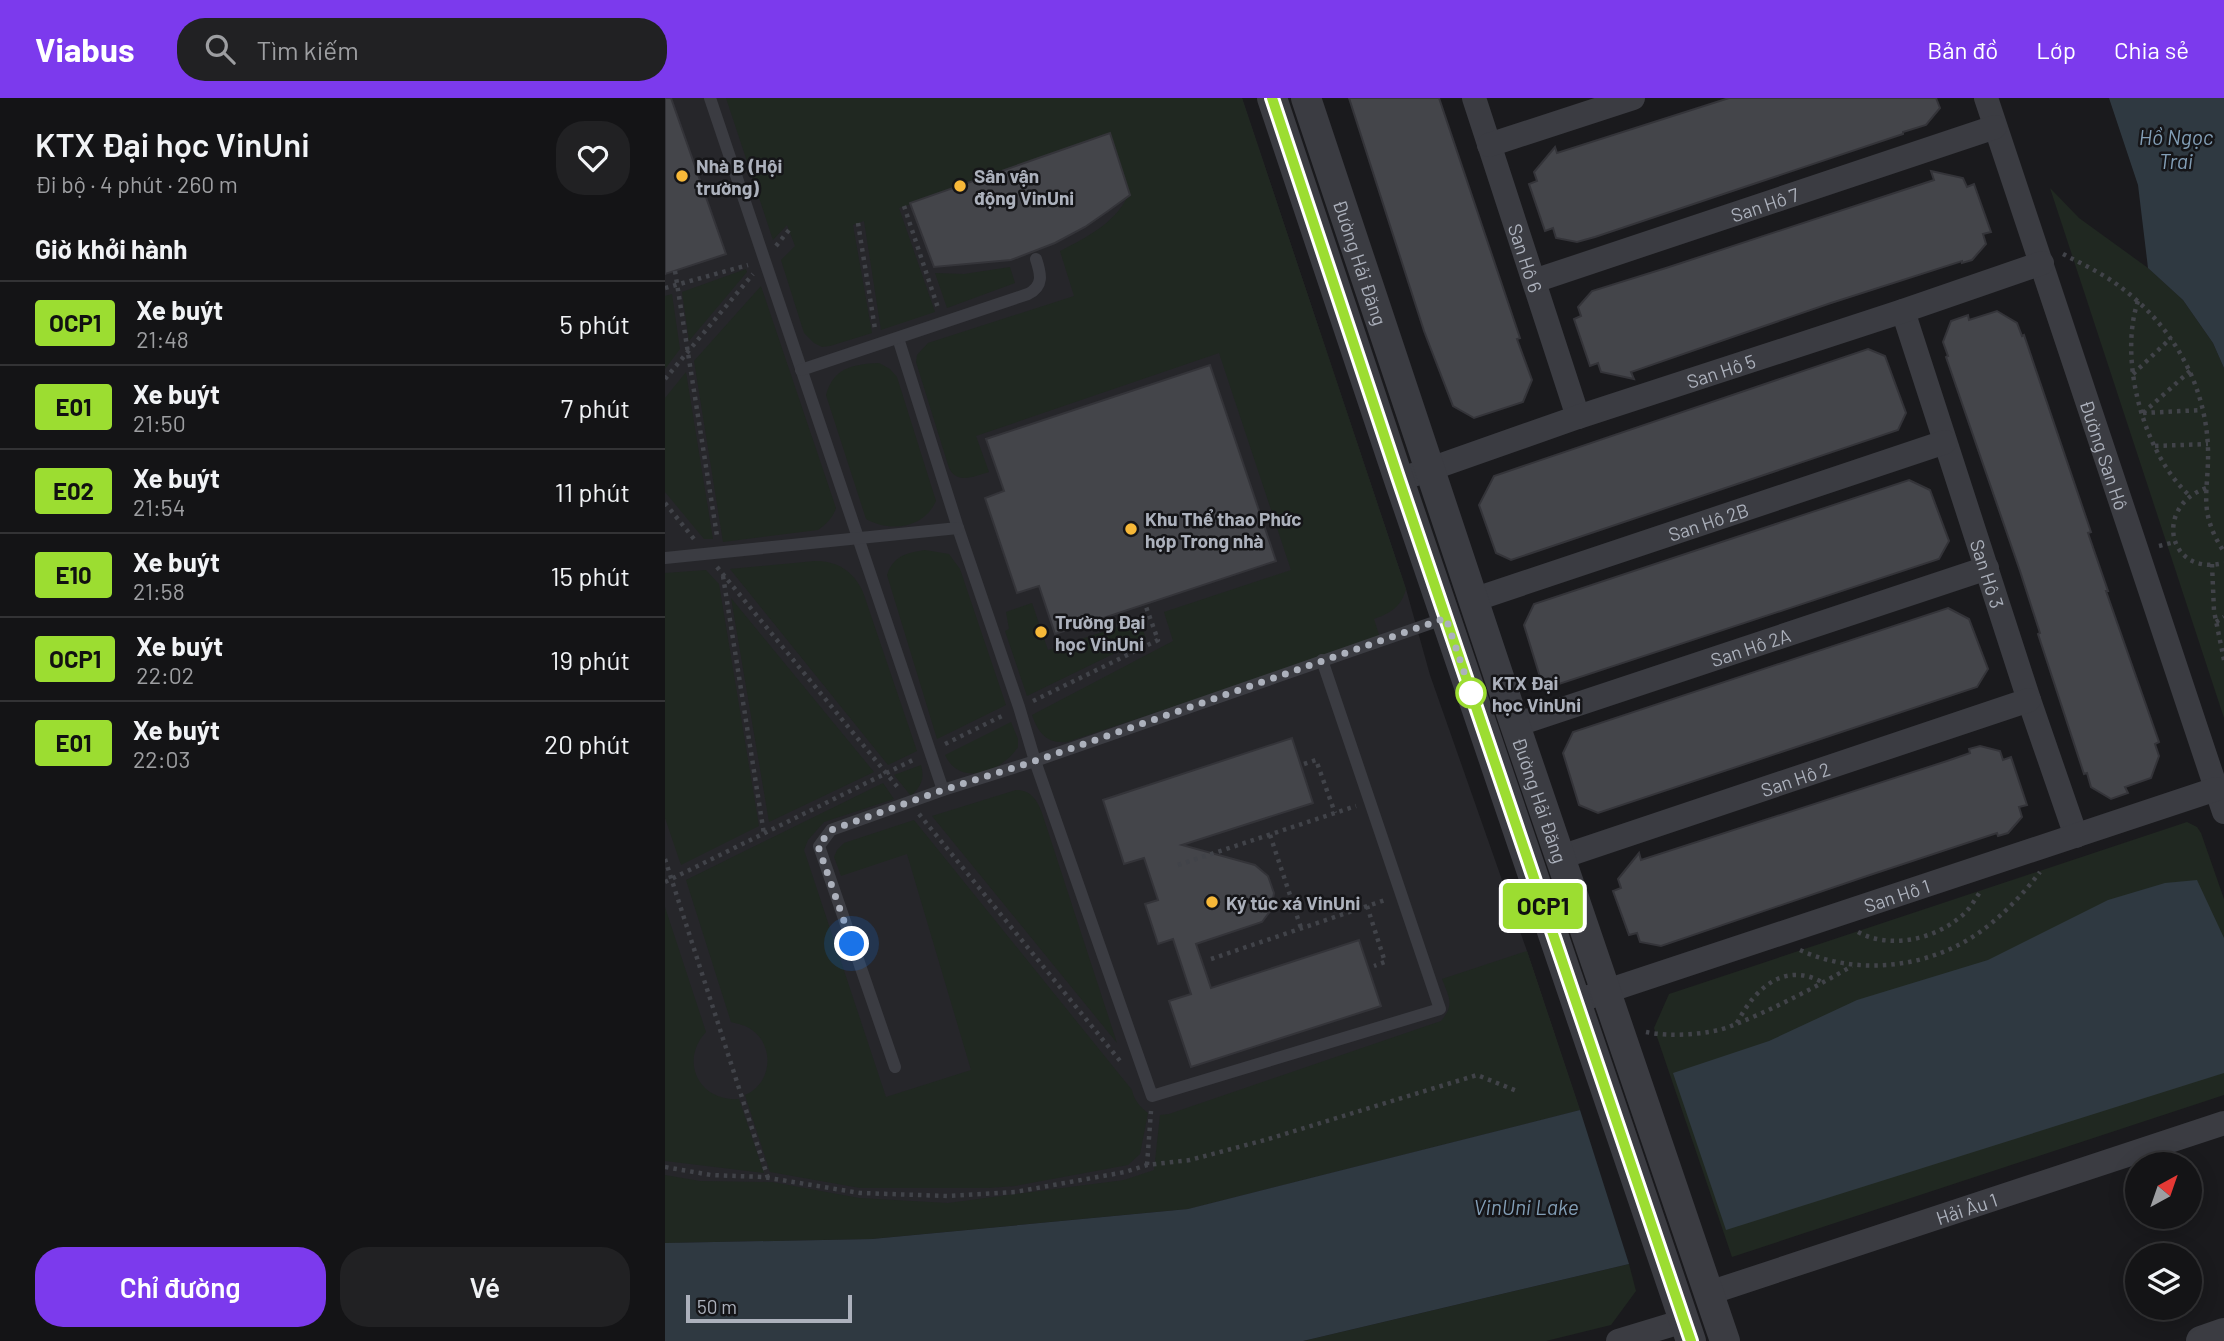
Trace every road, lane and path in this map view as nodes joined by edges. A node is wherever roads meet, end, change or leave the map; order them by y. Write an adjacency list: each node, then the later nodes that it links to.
1 (710, 98): 14 (lane)
2 (1272, 98): 37 (street, Đường Hải Đăng)
3 (1306, 98): 36 (street, Đường Hải Đăng)
4 (1474, 98): 8 (street, San Hô 6)
5 (1633, 98): 8 (street)
6 (1986, 98): 7 (street, Đường San Hô)
7 (1996, 127): 13 (street, Đường San Hô); 16 (street, San Hô 7)
8 (1489, 145): 16 (street, San Hô 6)
9 (904, 206): 21 (path)
10 (858, 223): 24 (path)
11 (789, 230): 14 (path)
12 (1035, 259): 21 (lane)
13 (2052, 259): 19 (path); 20 (street, San Hô 5); 65 (street, Đường San Hô)
14 (764, 260): 17 (path); 25 (path); 26 (lane)
15 (675, 271): 17 (path)
16 (1534, 281): 32 (street, San Hô 6)
17 (678, 285): 18 (path); 25 (path)
18 (665, 288)
19 (2138, 301): 23 (path); 28 (path)
20 (1903, 311): 32 (street, San Hô 5); 33 (street, San Hô 3)
21 (943, 323): 22 (lane)
22 (898, 338): 24 (lane); 41 (lane)
23 (2171, 338): 27 (path); 28 (path)
24 (878, 344): 26 (lane)
25 (688, 351): 29 (path); 46 (path)
26 (801, 370): 42 (lane)
27 (2190, 371): 30 (path); 31 (path)
28 (2133, 374): 31 (path)
29 (665, 379)
30 (2202, 410): 31 (path); 34 (path)
31 (2143, 413): 35 (path)
32 (1578, 417): 36 (street, San Hô 5)
33 (1945, 442): 50 (street, San Hô 3); 51 (street, San Hô 2B)
34 (2208, 444): 35 (path); 38 (path)
35 (2155, 446): 39 (path)
36 (1430, 470): 37 (street, San Hô 5); 51 (street, Đường Hải Đăng)
37 (1399, 480): 54 (street, Đường Hải Đăng)
38 (2206, 488): 39 (path); 45 (path)
39 (2189, 495): 43 (path)
40 (665, 503): 46 (path)
41 (958, 528): 42 (lane); 59 (lane)
42 (857, 539): 46 (lane); 61 (lane)
43 (2175, 542): 44 (path); 49 (path)
44 (2159, 547)
45 (2224, 551)
46 (713, 553): 47 (lane); 68 (path)
47 (665, 558)
48 (2224, 563): 49 (path)
49 (2212, 564): 55 (path)
50 (1987, 568): 58 (street, San Hô 3); 60 (street, San Hô 2A)
51 (1473, 600): 60 (street, Đường Hải Đăng)
52 (1145, 604): 59 (path)
53 (2224, 617): 55 (path)
54 (1446, 618): 57 (lane); 88 (street, Đường Hải Đăng)
55 (2215, 622): 56 (path)
56 (2224, 659)
57 (1322, 660): 62 (lane); 66 (lane)
58 (2029, 700): 70 (street, San Hô 3); 71 (street, San Hô 2)
59 (1019, 707): 61 (path); 62 (lane)
60 (1515, 725): 71 (street, Đường Hải Đăng)
61 (930, 752): 64 (lane); 68 (path)
62 (1035, 761): 64 (lane); 93 (lane)
63 (1304, 764): 67 (path)
64 (943, 790): 91 (lane)
65 (2220, 800): 70 (street, San Hô 1)
66 (1370, 801): 67 (path); 78 (lane)
67 (1335, 813): 69 (path)
68 (764, 834): 75 (path)
69 (1270, 835): 73 (path); 80 (path)
70 (2076, 836): 87 (street, San Hô 1)
71 (1561, 856): 87 (street, Đường Hải Đăng)
72 (665, 859): 75 (path)
73 (1178, 865)
74 (2043, 869): 85 (path)
75 (671, 879): 76 (path); 97 (path)
76 (665, 882)
77 (1987, 882): 81 (path)
78 (1402, 894): 79 (path); 93 (lane)
79 (1367, 906): 80 (path); 84 (path)
80 (1301, 928): 83 (path)
81 (1850, 928)
82 (1793, 947): 85 (path)
83 (1211, 958)
84 (1374, 966)
85 (1852, 966): 86 (path)
86 (1822, 982): 89 (path); 89 (path)
87 (1606, 992): 88 (street, San Hô 1); 98 (street, Đường Hải Đăng)
88 (1575, 1002): 99 (street, Đường Hải Đăng)
89 (1736, 1024): 90 (path)
90 (1642, 1031)
91 (895, 1067)
92 (1517, 1091): 95 (path)
93 (1152, 1096): 95 (path)
94 (2224, 1123): 98 (street, Hải Âu 1)
95 (1147, 1165): 97 (path)
96 (665, 1167): 97 (path)
97 (768, 1178)
98 (1709, 1293): 102 (street, Đường Hải Đăng)
99 (1688, 1331): 101 (street)
100 (2224, 1333): 103 (street)
101 (1618, 1341)
102 (1725, 1341)
103 (2201, 1341)

